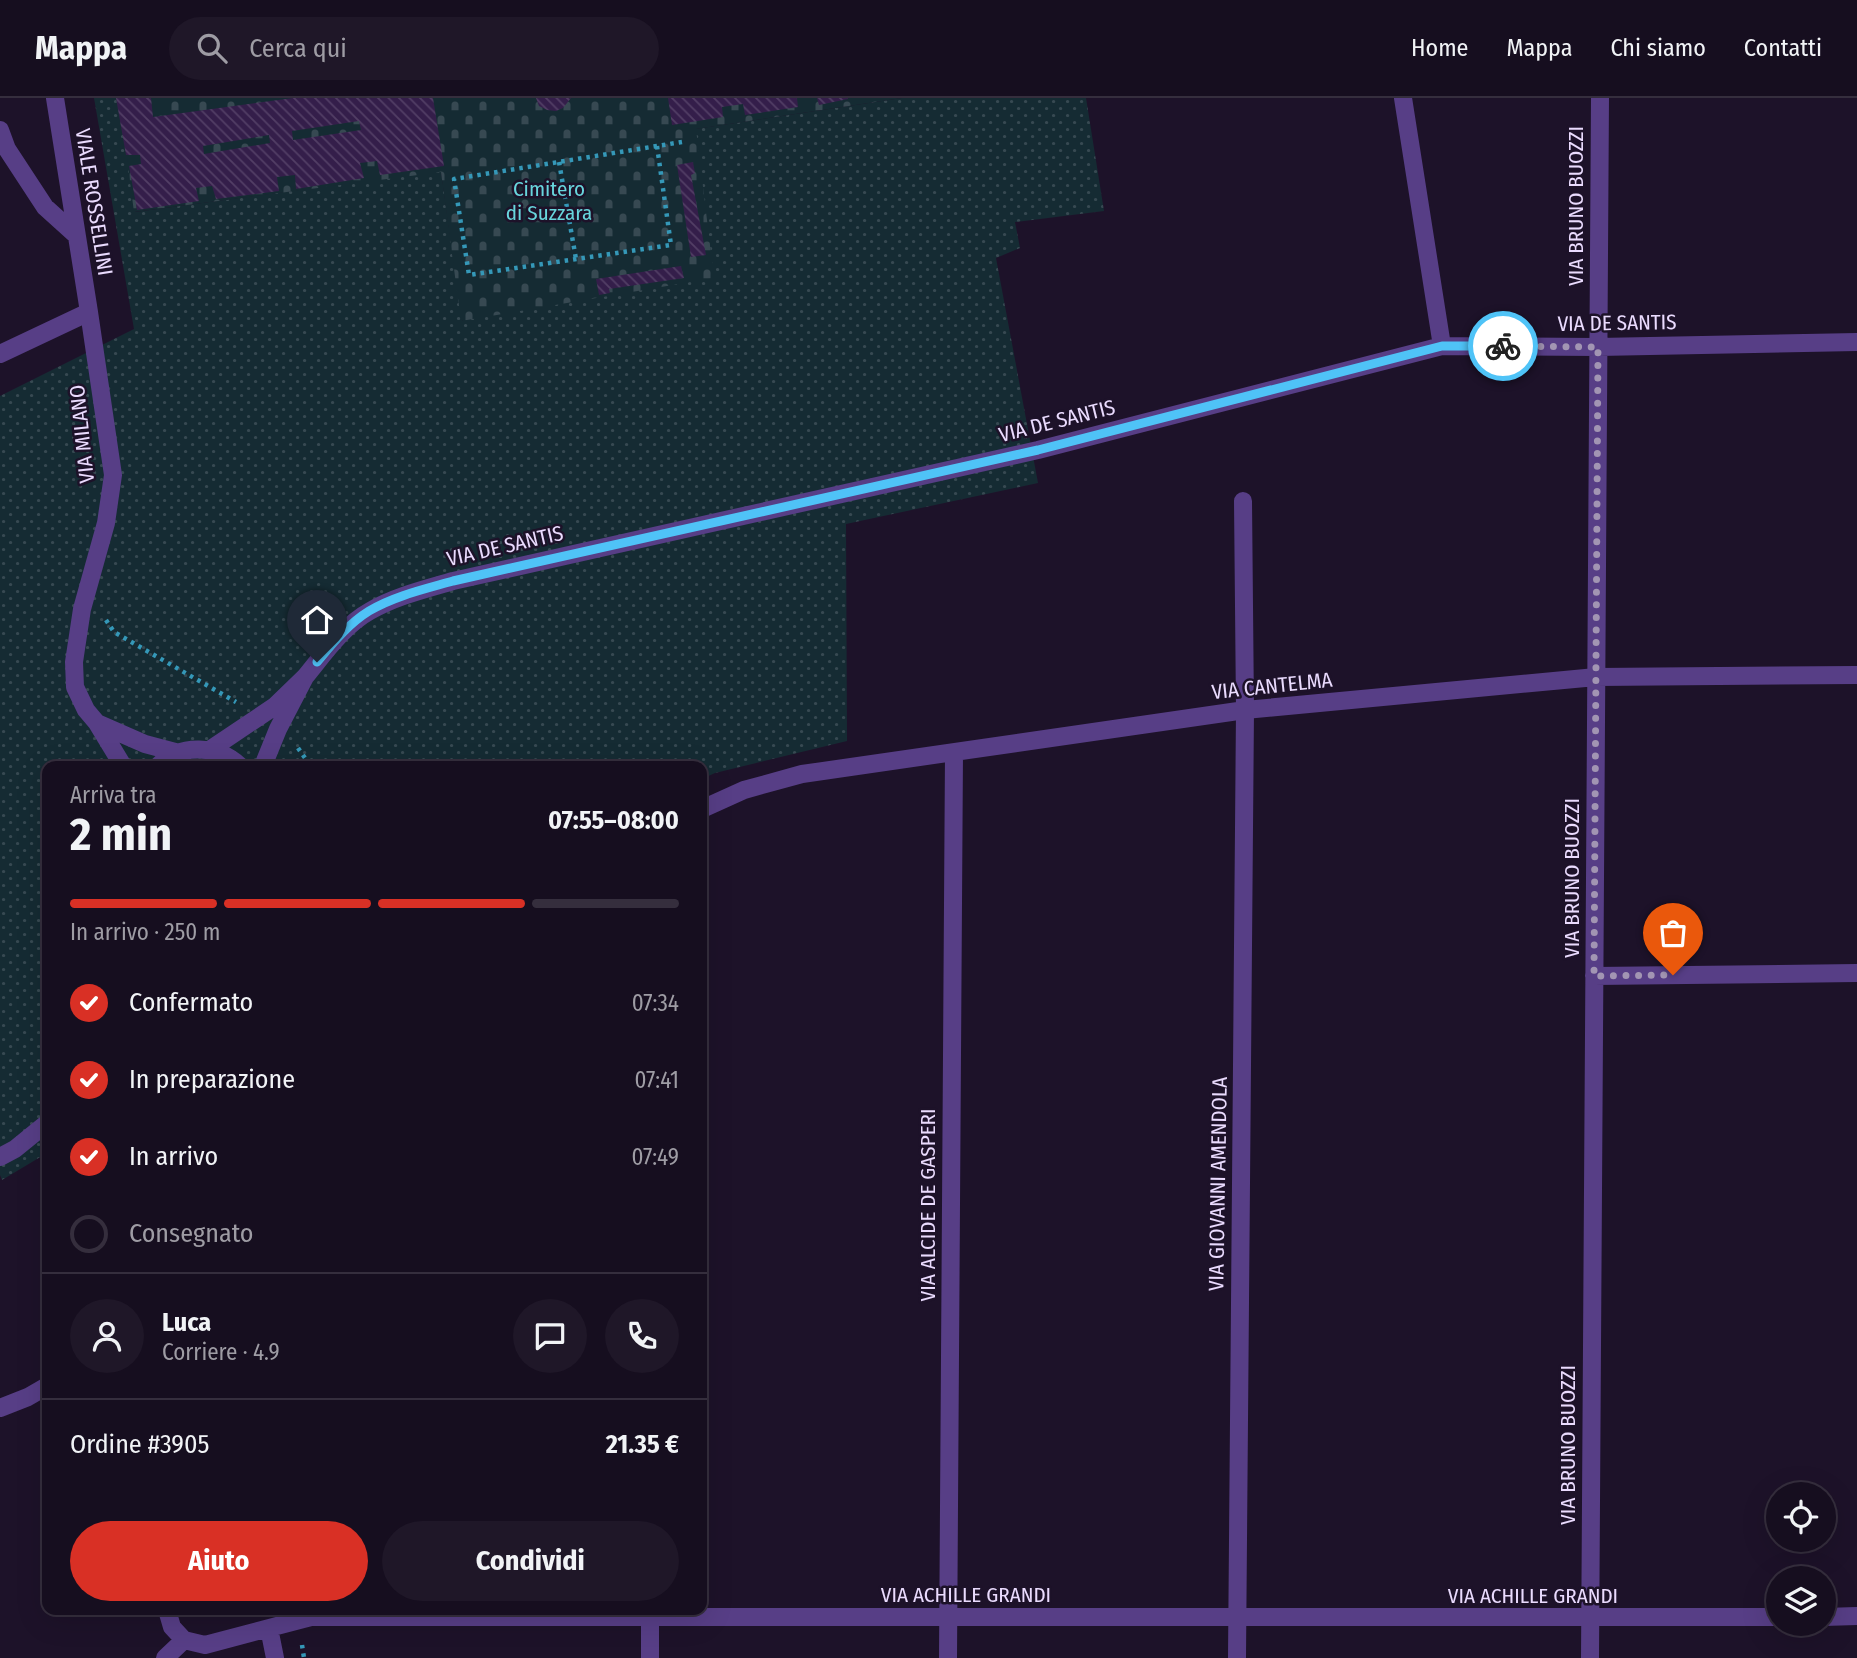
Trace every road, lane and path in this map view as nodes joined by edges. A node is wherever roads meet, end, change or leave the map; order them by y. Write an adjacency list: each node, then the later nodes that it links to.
1 (55, 98): 8 (street, VIALE ROSSELLINI)
2 (1403, 98): 12 (street)
3 (1600, 98): 13 (street, VIA BRUNO BUOZZI)
4 (0, 130): 8 (street)
5 (682, 142): 6 (path)
6 (657, 146): 7 (path); 9 (path)
7 (559, 162): 9 (path); 9 (path)
8 (76, 235): 10 (street, VIALE ROSSELLINI)
9 (576, 259)
10 (89, 312): 14 (street); 22 (street, VIA MILANO)
11 (1857, 342): 13 (street, VIA DE SANTIS)
12 (1442, 346): 13 (street, VIA DE SANTIS); 18 (street, VIA DE SANTIS)
13 (1598, 347): 19 (street, VIA BRUNO BUOZZI)
14 (0, 354)
15 (1243, 501): 20 (street, VIA GIOVANNI AMENDOLA)
16 (102, 614): 21 (path)
17 (1857, 675): 19 (street, VIA CANTELMA)
18 (305, 677): 21 (street); 23 (street)
19 (1596, 677): 20 (street, VIA CANTELMA); 34 (street, VIA BRUNO BUOZZI)
20 (1245, 710): 26 (street, VIA CANTELMA); 47 (street, VIA GIOVANNI AMENDOLA)
21 (261, 716): 24 (street)
22 (97, 723): 25 (street); 27 (street, VIA MILANO)
23 (278, 729): 30 (street); 31 (path)
24 (208, 751): 25 (street); 29 (street)
25 (179, 753): 28 (street)
26 (954, 753): 32 (street, VIA CANTELMA); 46 (street, VIA ALCIDE DE GASPERI)
27 (120, 761)
28 (167, 761)
29 (233, 761)
30 (265, 761)
31 (306, 761)
32 (707, 807)
33 (1857, 973): 34 (street)
34 (1594, 976): 48 (street, VIA BRUNO BUOZZI)
35 (42, 1128): 36 (street)
36 (0, 1157)
37 (42, 1390): 38 (street)
38 (0, 1408)
39 (168, 1615): 50 (street)
40 (537, 1615): 49 (street, VIA ACHILLE GRANDI)
41 (650, 1615): 53 (street)
42 (707, 1615): 46 (street, VIA ACHILLE GRANDI)
43 (1857, 1616): 45 (street)
44 (1766, 1617): 48 (street, VIA ACHILLE GRANDI)
45 (1836, 1617)
46 (948, 1618): 47 (street, VIA ACHILLE GRANDI); 54 (street, VIA ALCIDE DE GASPERI)
47 (1237, 1618): 48 (street, VIA ACHILLE GRANDI); 55 (street, VIA GIOVANNI AMENDOLA)
48 (1590, 1619): 56 (street, VIA BRUNO BUOZZI)
49 (269, 1628): 50 (street, VIA ACHILLE GRANDI); 52 (street)
50 (184, 1640): 51 (street)
51 (165, 1658)
52 (275, 1658)
53 (650, 1658)
54 (948, 1658)
55 (1237, 1658)
56 (1590, 1658)

